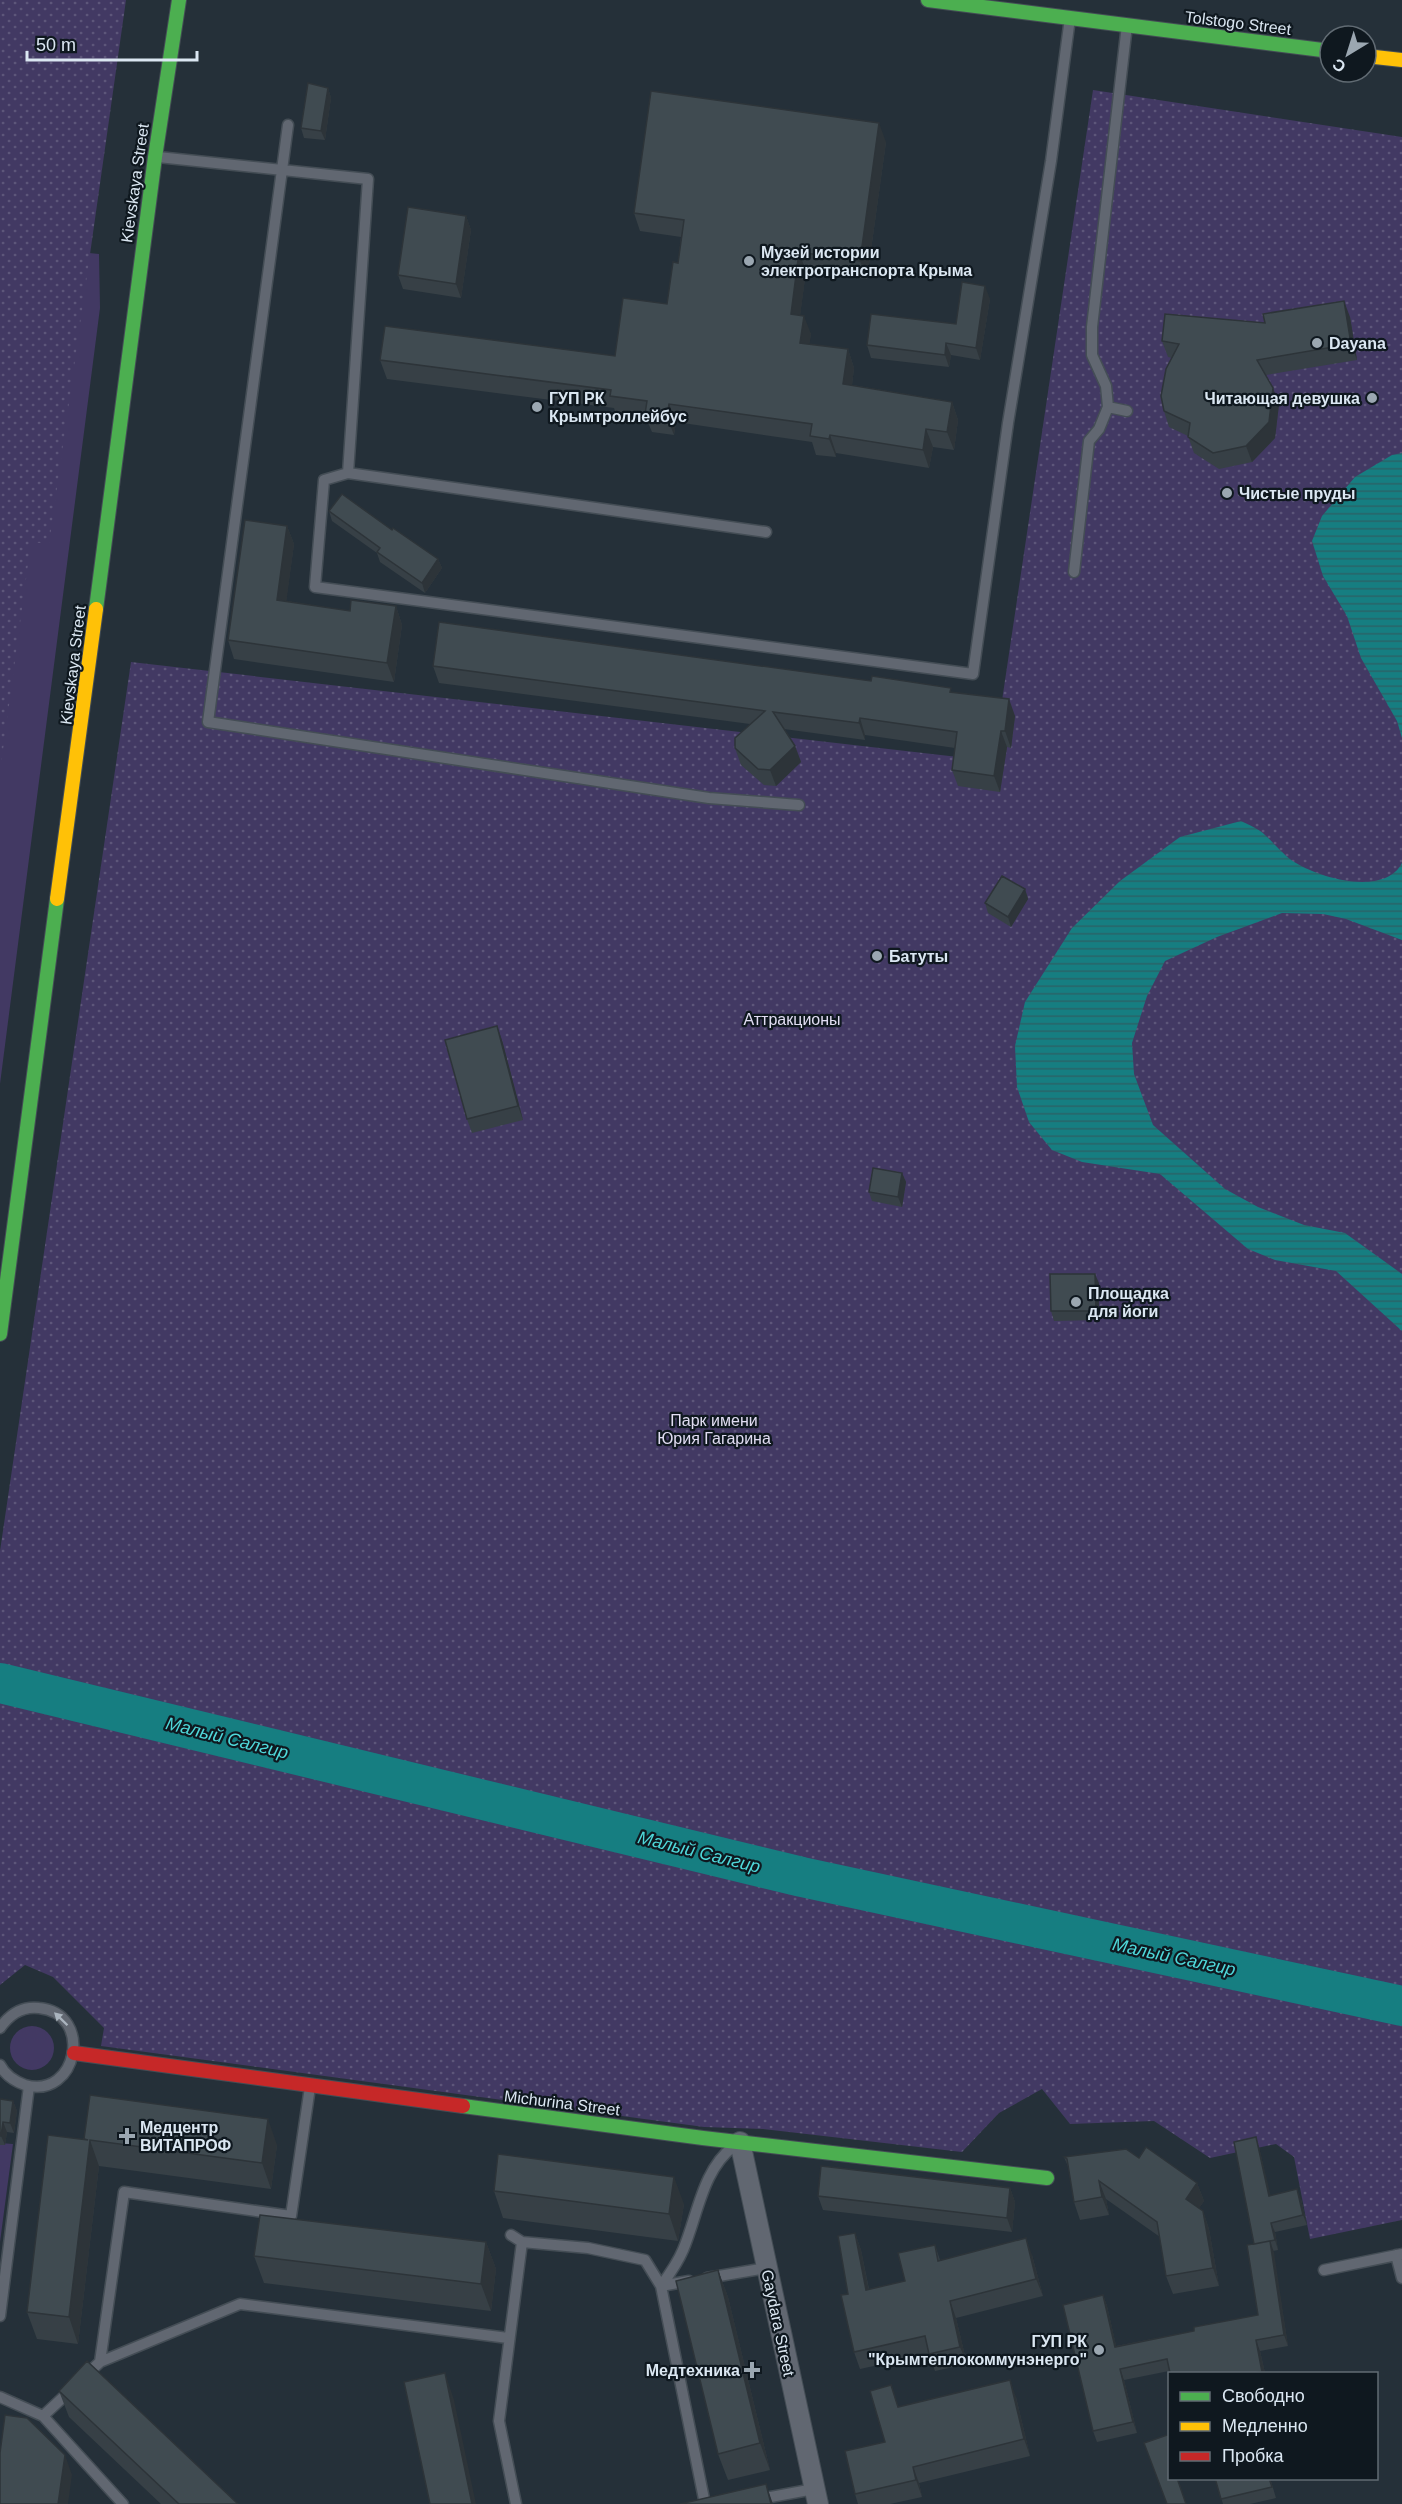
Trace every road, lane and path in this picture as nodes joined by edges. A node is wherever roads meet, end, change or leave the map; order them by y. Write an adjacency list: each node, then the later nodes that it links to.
1 (179, 0): 9 (main road, Kievskaya Street)
2 (928, 0): 3 (main road, Tolstogo Street)
3 (1070, 18): 4 (main road, Tolstogo Street); 13 (lane)
4 (1127, 25): 5 (main road, Tolstogo Street); 11 (lane)
5 (1318, 49)
6 (1378, 57): 7 (main road)
7 (1402, 60)
8 (288, 125): 10 (lane)
9 (155, 157): 10 (lane); 17 (main road, Kievskaya Street)
10 (281, 170): 13 (lane); 16 (lane)
11 (1108, 407): 12 (lane); 15 (lane)
12 (1127, 411)
13 (348, 473): 14 (lane)
14 (766, 532)
15 (1074, 572)
16 (799, 805)
17 (0, 1334)
18 (0, 2028): 19 (lane, one-way to 18)
19 (74, 2053): 21 (lane); 22 (main road, Michurina Street)
20 (0, 2065): 21 (lane)
21 (29, 2086): 32 (lane)
22 (310, 2087): 23 (main road, Michurina Street); 34 (lane)
23 (740, 2142): 24 (main road, Michurina Street); 28 (street, Gaydara Street); 31 (lane)
24 (1047, 2178)
25 (510, 2235): 26 (lane)
26 (522, 2242): 31 (lane); 33 (lane)
27 (1399, 2255): 29 (lane); 30 (lane)
28 (766, 2268): 31 (lane); 37 (street, Gaydara Street)
29 (1324, 2270)
30 (1402, 2278)
31 (661, 2286): 40 (lane)
32 (0, 2316)
33 (508, 2338): 34 (lane); 39 (lane)
34 (100, 2362): 36 (lane)
35 (0, 2397): 36 (lane)
36 (43, 2416): 38 (lane)
37 (816, 2496): 41 (lane)
38 (123, 2504)
39 (516, 2504)
40 (705, 2504)
41 (733, 2504)

